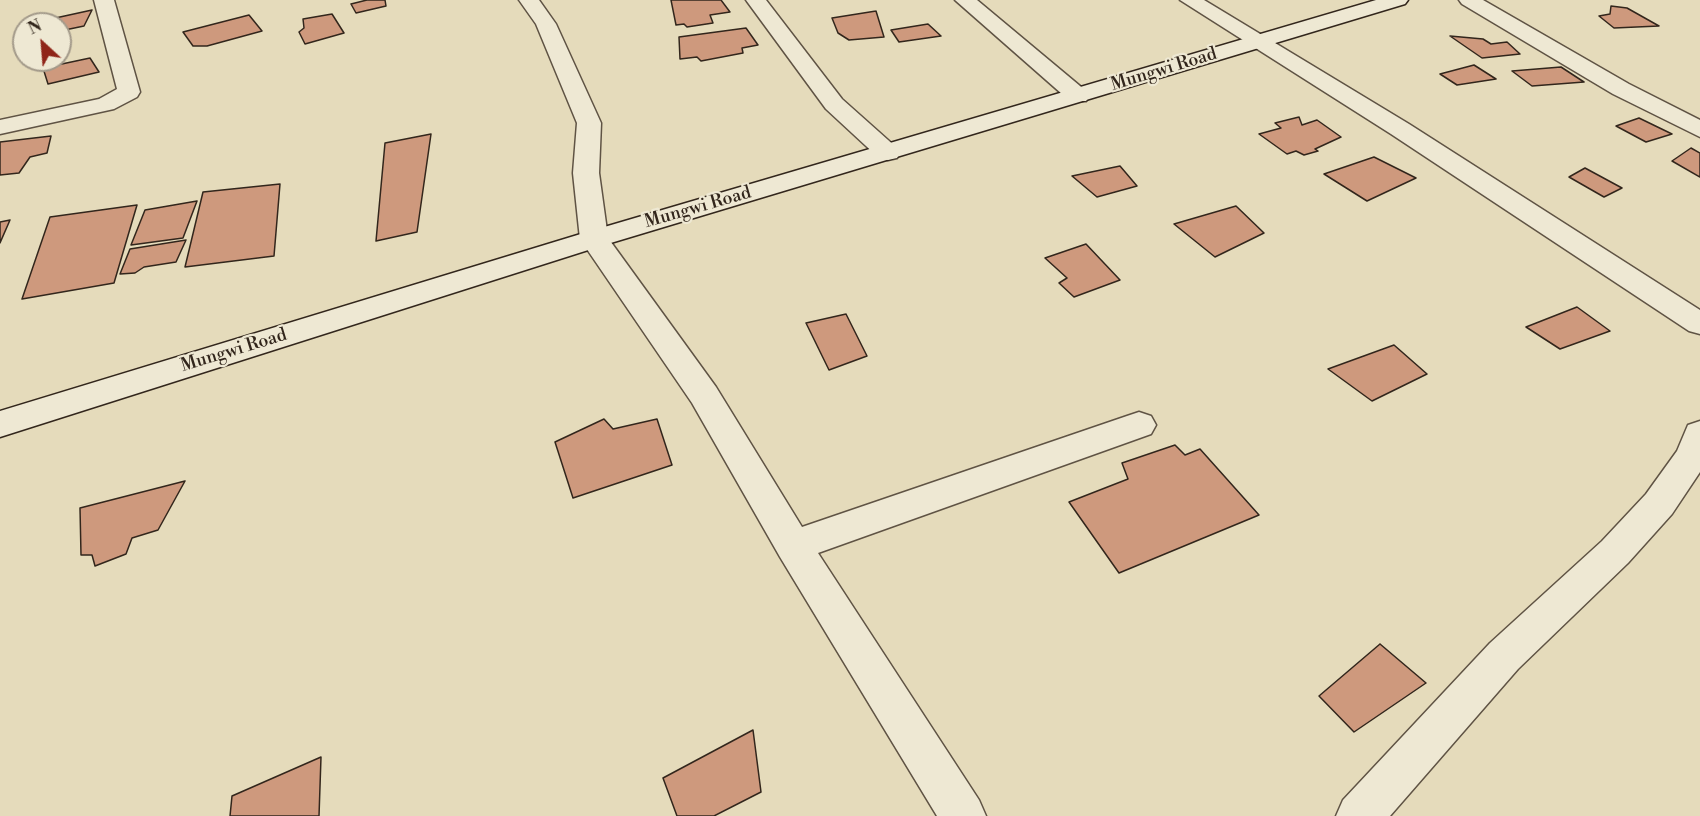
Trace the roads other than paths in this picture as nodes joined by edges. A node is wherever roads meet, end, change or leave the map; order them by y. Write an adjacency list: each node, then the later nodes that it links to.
1 (104, 0): 10 (street)
2 (528, 0): 13 (street)
3 (756, 0): 12 (street)
4 (965, 0): 9 (street)
5 (1190, 0): 8 (street)
6 (1398, 0): 8 (street, Mungwi Road)
7 (1469, 0): 11 (street)
8 (1259, 41): 9 (street, Mungwi Road); 14 (street)
9 (1078, 96): 12 (street, Mungwi Road)
10 (0, 127)
11 (1700, 130)
12 (888, 153): 13 (street, Mungwi Road)
13 (594, 239): 15 (street, Mungwi Road); 18 (street)
14 (1700, 324)
15 (0, 424)
16 (1139, 425): 18 (street)
17 (1700, 434): 20 (street)
18 (793, 546): 19 (street)
19 (963, 816)
20 (1359, 816)

